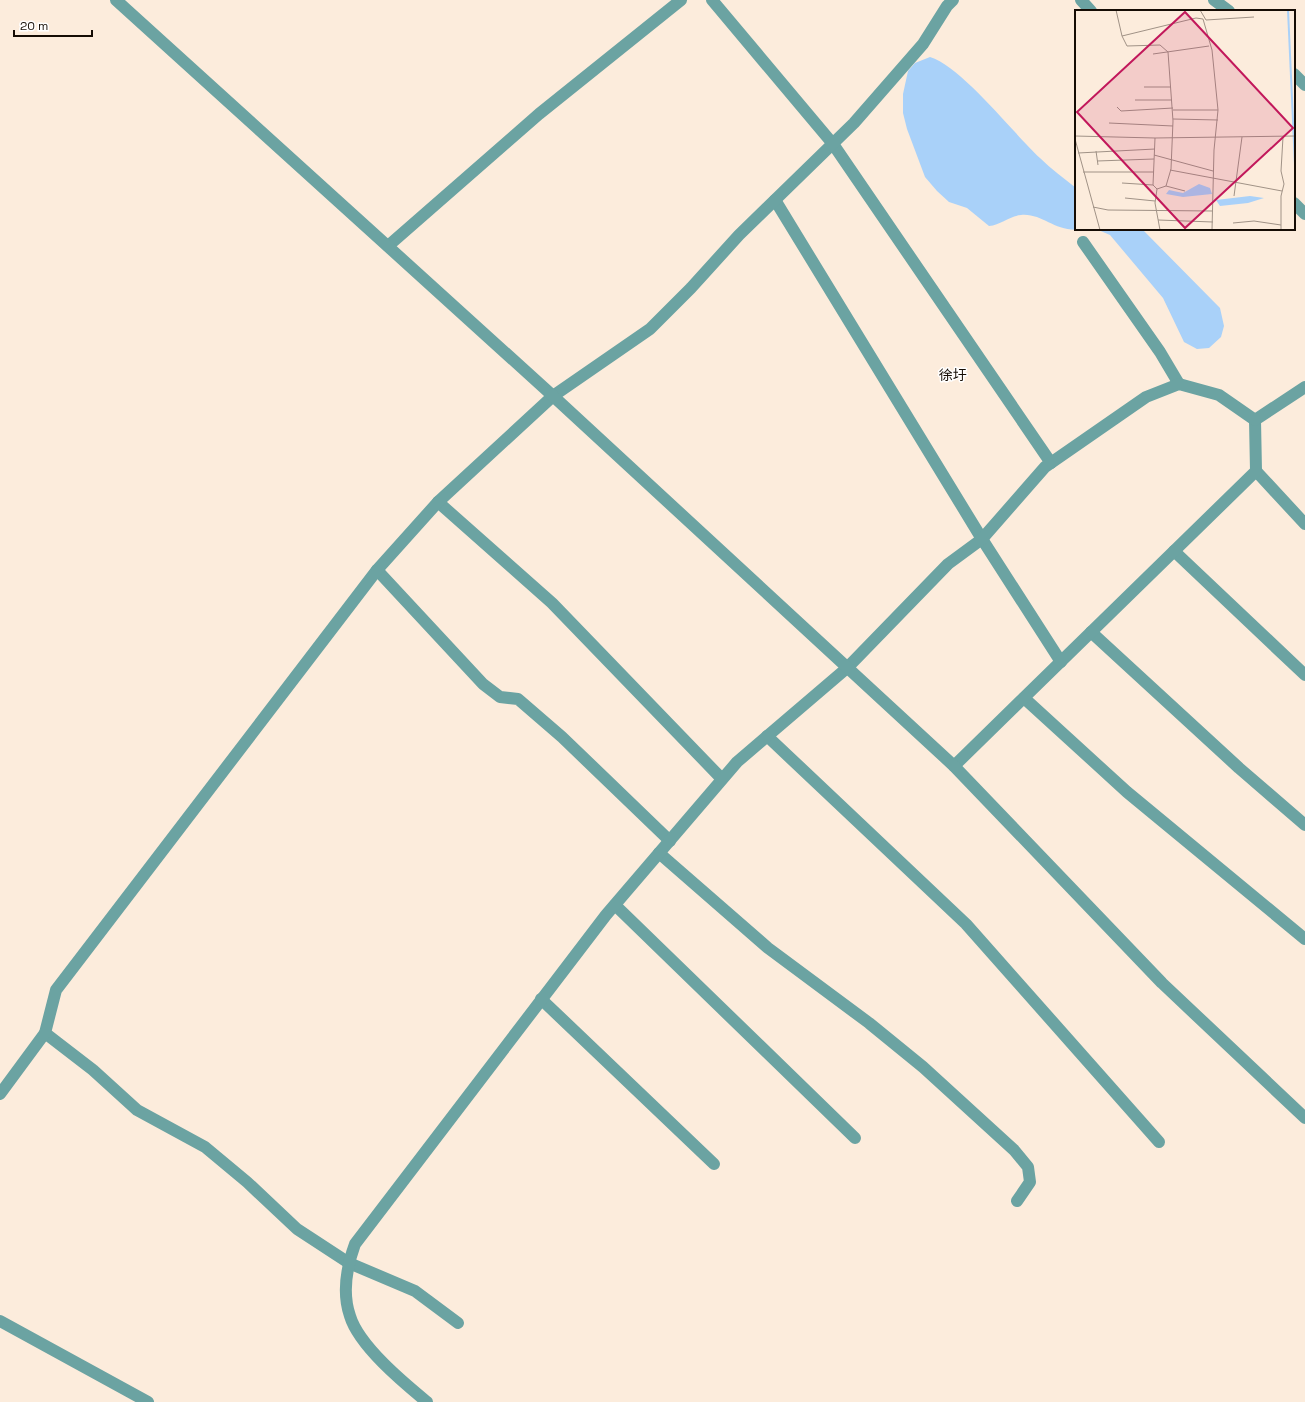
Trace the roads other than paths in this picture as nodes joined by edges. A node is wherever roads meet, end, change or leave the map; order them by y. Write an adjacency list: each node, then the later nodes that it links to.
1 (118, 0): 16 (street)
2 (682, 0): 16 (street)
3 (712, 0): 11 (street)
4 (953, 0): 11 (street)
5 (1081, 0): 7 (street)
6 (1214, 0): 8 (street)
7 (1090, 10)
8 (1229, 10)
9 (1295, 75): 10 (street)
10 (1305, 85)
11 (833, 144): 12 (street); 21 (street)
12 (776, 200): 19 (street); 25 (street)
13 (1295, 204): 14 (street)
14 (1305, 214)
15 (1083, 242): 17 (street)
16 (388, 246): 19 (street)
17 (1179, 384): 20 (street); 21 (street)
18 (1305, 387): 20 (street)
19 (553, 396): 23 (street); 30 (street)
20 (1255, 420): 22 (street)
21 (1051, 463): 25 (street)
22 (1256, 471): 24 (street); 26 (street)
23 (438, 502): 27 (street); 35 (street)
24 (1305, 524)
25 (982, 539): 29 (street); 30 (street)
26 (1174, 551): 28 (street); 31 (street)
27 (377, 570): 37 (street); 42 (street)
28 (1091, 632): 29 (street); 36 (street)
29 (1060, 662): 32 (street)
30 (847, 668): 33 (street); 34 (street)
31 (1305, 675)
32 (1024, 698): 34 (street); 40 (street)
33 (767, 736): 35 (street); 46 (street)
34 (954, 766): 44 (street)
35 (722, 780): 37 (street)
36 (1305, 825)
37 (670, 841): 38 (street)
38 (659, 853): 39 (street); 48 (street)
39 (615, 905): 41 (street); 45 (street)
40 (1305, 939)
41 (541, 999): 47 (street); 49 (street)
42 (45, 1033): 43 (street); 49 (street)
43 (0, 1094)
44 (1305, 1118)
45 (855, 1138)
46 (1159, 1142)
47 (714, 1164)
48 (1017, 1201)
49 (349, 1263): 51 (street); 53 (street)
50 (0, 1321): 52 (street)
51 (458, 1323)
52 (148, 1402)
53 (427, 1402)

